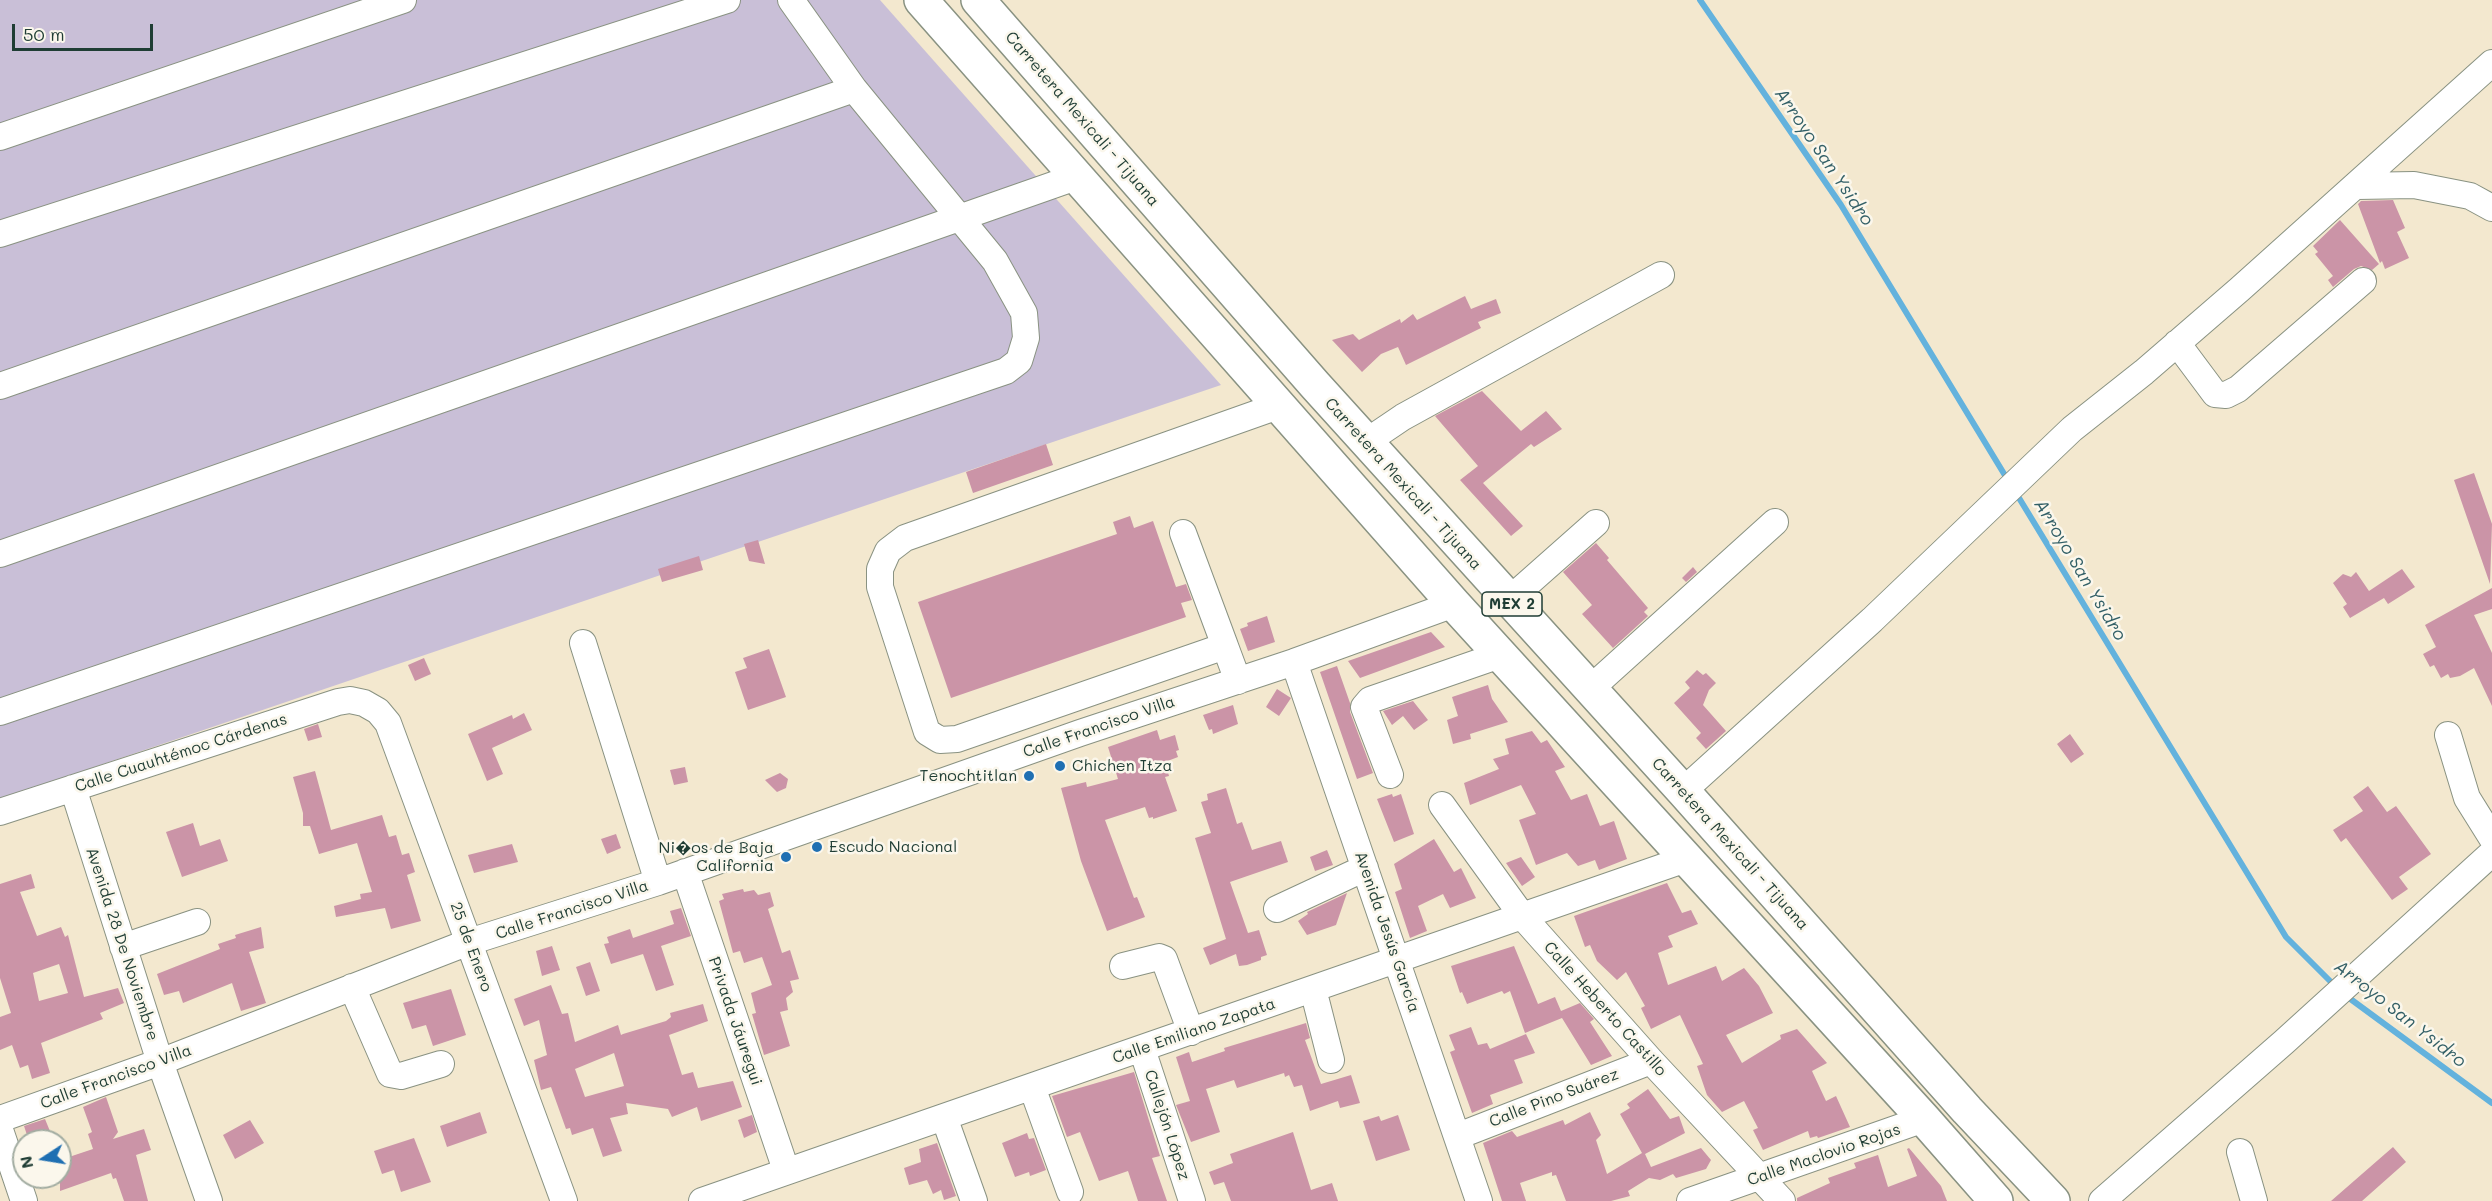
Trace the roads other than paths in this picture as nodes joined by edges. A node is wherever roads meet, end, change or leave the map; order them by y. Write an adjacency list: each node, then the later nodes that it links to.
1 (403, 0): 8 (street)
2 (727, 0): 13 (street)
3 (791, 0): 7 (street)
4 (921, 0): 9 (main road, MEX 2)
5 (978, 0): 19 (main road, Carretera Mexicali - Tijuana / MEX 2)
6 (2492, 63): 10 (street)
7 (854, 89): 12 (street); 17 (street)
8 (0, 137)
9 (1076, 177): 12 (street); 18 (main road, MEX 2)
10 (2356, 186): 11 (street); 16 (street)
11 (2492, 208)
12 (961, 218): 23 (street); 33 (street)
13 (0, 234)
14 (1661, 275): 19 (street)
15 (2363, 281): 16 (street)
16 (2177, 343): 37 (street)
17 (0, 386)
18 (1278, 406): 25 (main road, MEX 2); 27 (street)
19 (1366, 442): 24 (main road, Carretera Mexicali - Tijuana / MEX 2)
20 (1775, 522): 31 (street)
21 (1596, 523): 24 (street)
22 (1184, 533): 27 (street)
23 (0, 554)
24 (1509, 600): 31 (main road, Carretera Mexicali - Tijuana / MEX 2)
25 (1454, 604): 28 (main road, MEX 2); 29 (street, Calle Francisco Villa)
26 (583, 643): 45 (street)
27 (1225, 646): 30 (street)
28 (1500, 655): 35 (street); 42 (main road, MEX 2)
29 (1294, 662): 30 (street, Calle Francisco Villa); 43 (street, Avenida Jesús García)
30 (1238, 681): 44 (street, Calle Francisco Villa)
31 (1590, 689): 37 (main road, Carretera Mexicali - Tijuana / MEX 2)
32 (364, 703): 36 (street, Calle Cuauhtémoc Cárdenas); 49 (street, 25 de Enero)
33 (0, 712)
34 (2448, 735): 40 (street)
35 (1390, 775)
36 (73, 788): 39 (street, Calle Cuauhtémoc Cárdenas); 50 (street, Avenida 28 De Noviembre)
37 (1683, 791): 81 (main road, Carretera Mexicali - Tijuana / MEX 2)
38 (1442, 805): 47 (street, Calle Heberto Castillo)
39 (0, 812)
40 (2492, 838)
41 (2492, 854): 82 (street)
42 (1686, 859): 47 (street, Calle Emiliano Zapata); 64 (main road, MEX 2)
43 (1365, 868): 46 (street); 51 (street, Avenida Jesús García)
44 (685, 872): 45 (street, Calle Francisco Villa); 68 (street, Privada Jáuregui)
45 (658, 882): 49 (street, Calle Francisco Villa)
46 (1277, 909)
47 (1523, 916): 51 (street, Calle Emiliano Zapata); 58 (street, Calle Heberto Castillo)
48 (197, 922): 50 (street)
49 (469, 942): 53 (street, Calle Francisco Villa); 73 (street, 25 de Enero)
50 (123, 947): 59 (street, Avenida 28 De Noviembre)
51 (1397, 960): 54 (street, Calle Emiliano Zapata); 66 (street, Avenida Jesús García)
52 (1123, 966): 55 (street)
53 (352, 987): 59 (street, Calle Francisco Villa); 60 (street)
54 (1313, 989): 55 (street, Calle Emiliano Zapata); 57 (street)
55 (1191, 1032): 56 (street, Calle Emiliano Zapata)
56 (1142, 1050): 61 (street, Calle Emiliano Zapata); 76 (street, Callejón López)
57 (1331, 1060)
58 (1651, 1061): 66 (street, Calle Pino Suárez); 69 (street, Calle Heberto Castillo)
59 (160, 1062): 63 (street, Calle Francisco Villa); 72 (street, Avenida 28 De Noviembre)
60 (441, 1064)
61 (1032, 1087): 62 (street, Calle Emiliano Zapata); 70 (street)
62 (944, 1116): 68 (street, Calle Emiliano Zapata); 75 (street)
63 (0, 1119)
64 (1924, 1119): 69 (street, Calle Maclovio Rojas); 80 (main road, MEX 2)
65 (0, 1130): 71 (street)
66 (1458, 1136): 77 (street, Avenida Jesús García)
67 (2240, 1152): 83 (street)
68 (786, 1170): 74 (street, Calle Emiliano Zapata)
69 (1761, 1178): 78 (street, Calle Maclovio Rojas); 79 (street, Calle Heberto Castillo)
70 (1070, 1192)
71 (24, 1201)
72 (209, 1201)
73 (564, 1201)
74 (702, 1201)
75 (974, 1201)
76 (1192, 1201)
77 (1479, 1201)
78 (1690, 1201)
79 (1782, 1201)
80 (1996, 1201)
81 (2053, 1201)
82 (2102, 1201)
83 (2254, 1201)

